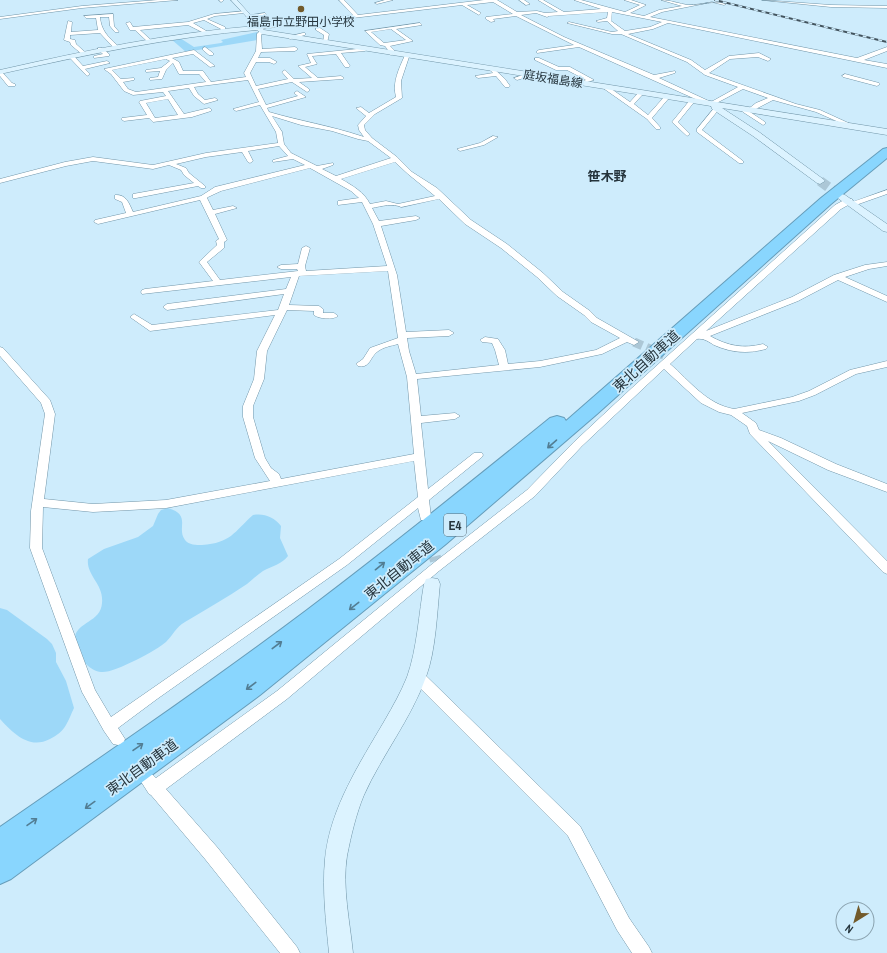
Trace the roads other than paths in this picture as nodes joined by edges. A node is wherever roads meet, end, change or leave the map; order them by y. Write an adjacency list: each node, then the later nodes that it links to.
1 (96, 0): 25 (street)
2 (168, 0): 3 (street); 25 (street)
3 (176, 0)
4 (234, 0): 38 (main road)
5 (341, 0): 47 (street)
6 (391, 0): 19 (street)
7 (494, 0): 18 (street); 42 (street)
8 (521, 0): 22 (street)
9 (540, 0): 35 (street)
10 (576, 0): 32 (street)
11 (626, 0): 36 (street)
12 (663, 0): 24 (street)
13 (683, 0): 24 (street)
14 (709, 0): 24 (street); 29 (street)
15 (764, 0): 30 (street)
16 (866, 0): 30 (street)
17 (424, 2): 27 (street)
18 (480, 2): 21 (street); 23 (street)
19 (377, 3)
20 (606, 3): 26 (street)
21 (463, 4): 27 (street); 41 (street)
22 (528, 4)
23 (486, 5)
24 (675, 5): 33 (street); 48 (street)
25 (97, 6): 49 (street)
26 (616, 6): 28 (street); 32 (street)
27 (435, 7): 31 (street); 40 (street)
28 (621, 7)
29 (705, 8)
30 (886, 8): 37 (street)
31 (442, 10)
32 (609, 10): 35 (street); 36 (street); 52 (street)
33 (683, 11)
34 (497, 13): 45 (street)
35 (562, 13): 42 (street)
36 (626, 13): 48 (street)
37 (878, 13)
38 (246, 14): 39 (street); 63 (street); 70 (main road)
39 (265, 14)
40 (383, 14): 47 (street); 50 (street)
41 (479, 14)
42 (515, 14): 45 (street); 95 (street)
43 (98, 16): 65 (street); 67 (street); 75 (street)
44 (472, 16): 45 (street)
45 (502, 16)
46 (178, 17): 63 (street)
47 (356, 17): 51 (street); 57 (street)
48 (644, 17): 55 (street); 59 (street)
49 (0, 18)
50 (389, 18)
51 (336, 19): 61 (street); 70 (street)
52 (609, 19): 54 (street); 76 (street)
53 (206, 20): 73 (street)
54 (598, 21)
55 (668, 21): 76 (street); 83 (street)
56 (70, 22): 79 (street)
57 (361, 22)
58 (395, 22): 64 (street)
59 (633, 22)
60 (128, 23): 68 (street)
61 (341, 23)
62 (569, 23): 76 (street)
63 (186, 24): 68 (street); 78 (street)
64 (411, 25): 66 (street); 74 (street)
65 (112, 26): 67 (street); 72 (street)
66 (392, 28): 71 (street); 89 (street)
67 (100, 29): 75 (street); 86 (street)
68 (137, 29): 87 (street)
69 (318, 29): 88 (street)
70 (261, 30): 73 (main road, 庭坂福島線); 80 (main road, 庭坂福島線); 110 (street)
71 (376, 30): 82 (street); 94 (street)
72 (117, 31)
73 (223, 31): 78 (main road, 庭坂福島線)
74 (420, 31)
75 (83, 32): 79 (street)
76 (622, 32): 134 (street)
77 (752, 32): 83 (street)
78 (206, 33): 87 (main road, 庭坂福島線)
79 (68, 34): 106 (street)
80 (290, 34): 81 (street); 88 (main road, 庭坂福島線)
81 (303, 34)
82 (385, 34)
83 (739, 36): 85 (street)
84 (391, 39): 91 (street)
85 (757, 40): 92 (street); 93 (street)
86 (108, 41): 87 (main road, 庭坂福島線); 102 (main road, 庭坂福島線)
87 (149, 41)
88 (327, 42): 100 (main road, 庭坂福島線)
89 (409, 42): 90 (street); 91 (street)
90 (417, 43)
91 (397, 44): 94 (street)
92 (746, 44)
93 (777, 44): 96 (street); 97 (street)
94 (387, 45): 107 (street)
95 (580, 45): 104 (street); 140 (street)
96 (770, 47)
97 (792, 47): 105 (street); 121 (street)
98 (205, 49): 108 (street)
99 (295, 49): 110 (street)
100 (365, 49): 103 (street); 107 (main road, 庭坂福島線)
101 (887, 49): 121 (street)
102 (100, 50): 106 (main road, 庭坂福島線); 112 (street)
103 (336, 52): 123 (street); 132 (street)
104 (539, 52)
105 (783, 52)
106 (83, 53): 109 (main road, 庭坂福島線)
107 (391, 53): 111 (main road, 庭坂福島線)
108 (211, 54)
109 (71, 56): 125 (street); 130 (main road, 庭坂福島線)
110 (256, 56): 114 (street); 118 (street); 141 (street)
111 (408, 56): 129 (main road, 庭坂福島線); 182 (street)
112 (96, 57)
113 (167, 57): 117 (street); 120 (street); 136 (street)
114 (248, 57)
115 (537, 59): 153 (street)
116 (768, 59): 134 (street)
117 (173, 61): 152 (street); 154 (street)
118 (274, 62)
119 (107, 63): 125 (street)
120 (211, 63)
121 (859, 63): 122 (street)
122 (880, 64): 124 (street); 126 (street)
123 (346, 66)
124 (887, 66)
125 (82, 68): 135 (street)
126 (875, 69)
127 (127, 71): 136 (street)
128 (319, 71): 132 (street)
129 (494, 71): 137 (main road, 庭坂福島線); 139 (street); 144 (street)
130 (0, 72): 157 (street)
131 (284, 72): 149 (street)
132 (309, 72): 142 (street)
133 (672, 72): 140 (street)
134 (706, 72): 161 (street)
135 (87, 74)
136 (113, 74): 151 (street)
137 (529, 75): 145 (street); 153 (main road, 庭坂福島線)
138 (868, 75): 148 (street)
139 (478, 76)
140 (655, 77): 174 (street)
141 (249, 78): 154 (street); 162 (street)
142 (315, 78): 143 (street); 149 (street)
143 (341, 78)
144 (501, 78): 150 (street); 159 (street)
145 (517, 78)
146 (132, 79): 151 (street)
147 (839, 79): 148 (street)
148 (860, 79): 156 (street)
149 (292, 80): 155 (street); 165 (street)
150 (488, 80)
151 (119, 81): 152 (street)
152 (151, 81): 164 (street)
153 (582, 83): 160 (main road, 庭坂福島線)
154 (210, 84): 158 (street)
155 (273, 84): 162 (street); 163 (street)
156 (877, 84)
157 (12, 85)
158 (186, 85): 164 (street); 171 (street)
159 (507, 86)
160 (605, 87): 167 (main road, 庭坂福島線); 173 (street)
161 (742, 87): 170 (street); 174 (street)
162 (254, 88): 176 (street)
163 (278, 88)
164 (165, 90): 168 (street)
165 (307, 90)
166 (297, 93): 176 (street)
167 (641, 93): 169 (main road, 庭坂福島線); 173 (street)
168 (170, 97): 180 (street); 181 (street)
169 (667, 97): 172 (main road, 庭坂福島線); 183 (street)
170 (774, 97): 178 (street); 186 (street)
171 (215, 100)
172 (692, 101): 174 (main road, 庭坂福島線); 189 (street)
173 (630, 106): 183 (street)
174 (714, 106): 178 (main road, 庭坂福島線); 201 (street); 207 (main road)
175 (236, 108): 176 (street)
176 (264, 108): 191 (street); 193 (street)
177 (359, 108): 182 (street)
178 (747, 109): 185 (street); 186 (main road, 庭坂福島線)
179 (209, 110): 181 (street)
180 (150, 116): 181 (street); 184 (street)
181 (182, 116)
182 (370, 116): 191 (street)
183 (648, 118): 187 (street)
184 (124, 119)
185 (762, 123)
186 (852, 126): 188 (main road, 庭坂福島線)
187 (658, 128)
188 (887, 132)
189 (687, 134)
190 (494, 137): 195 (street)
191 (370, 139): 198 (street)
192 (887, 142): 266 (highway, 東北自動車道 / E4, one-way to 192)
193 (281, 144): 194 (street); 197 (street)
194 (244, 149): 199 (street); 202 (street)
195 (460, 149)
196 (887, 152): 267 (highway, 東北自動車道 / E4, one-way to 267)
197 (292, 157): 200 (street); 204 (street)
198 (396, 159): 205 (street); 213 (street)
199 (250, 161)
200 (275, 161)
201 (741, 162)
202 (171, 164): 206 (street); 208 (street)
203 (331, 164): 204 (street)
204 (312, 168): 205 (street); 210 (street)
205 (335, 179): 215 (street)
206 (0, 181)
207 (820, 181)
208 (200, 184): 210 (street); 211 (street)
209 (887, 192): 214 (street)
210 (207, 194): 218 (street); 219 (street)
211 (136, 196)
212 (118, 197): 219 (street)
213 (440, 197): 215 (street); 248 (street)
214 (848, 201): 223 (main road); 240 (street)
215 (367, 204): 216 (street); 222 (street)
216 (342, 207)
217 (233, 208): 218 (street)
218 (211, 213): 230 (street)
219 (130, 214): 221 (street)
220 (416, 218): 222 (street)
221 (98, 222)
222 (377, 224): 227 (street)
223 (887, 228)
224 (306, 248): 228 (street)
225 (887, 264): 229 (street)
226 (281, 267): 228 (street)
227 (391, 268): 228 (street); 241 (street)
228 (300, 271): 230 (street); 231 (street)
229 (838, 277): 233 (street); 240 (street)
230 (218, 283): 232 (street)
231 (290, 291): 235 (street); 236 (street)
232 (145, 292)
233 (887, 299)
234 (167, 307): 235 (street)
235 (222, 309): 236 (street); 238 (street)
236 (283, 310): 237 (street); 256 (street)
237 (334, 316)
238 (134, 317)
239 (449, 333): 241 (street)
240 (699, 335): 243 (street); 245 (street)
241 (402, 338): 246 (street); 249 (street)
242 (485, 340): 248 (street)
243 (763, 346)
244 (0, 350): 259 (street)
245 (666, 359): 250 (street); 262 (street)
246 (361, 364)
247 (887, 364): 250 (street)
248 (504, 368): 249 (street)
249 (412, 377): 252 (street)
250 (734, 412): 253 (street)
251 (455, 416): 252 (street)
252 (416, 420): 255 (street)
253 (754, 432): 257 (street); 261 (street)
254 (478, 455): 258 (street)
255 (420, 456): 256 (street); 258 (street)
256 (276, 484): 259 (street)
257 (887, 488)
258 (422, 499): 260 (street); 264 (street)
259 (38, 502): 264 (street)
260 (425, 517)
261 (887, 569)
262 (434, 571): 263 (main road); 268 (street)
263 (417, 676): 269 (main road); 270 (street)
264 (109, 727): 265 (street)
265 (118, 739)
266 (0, 844)
267 (0, 869)
268 (291, 953)
269 (341, 953)
270 (643, 953)

